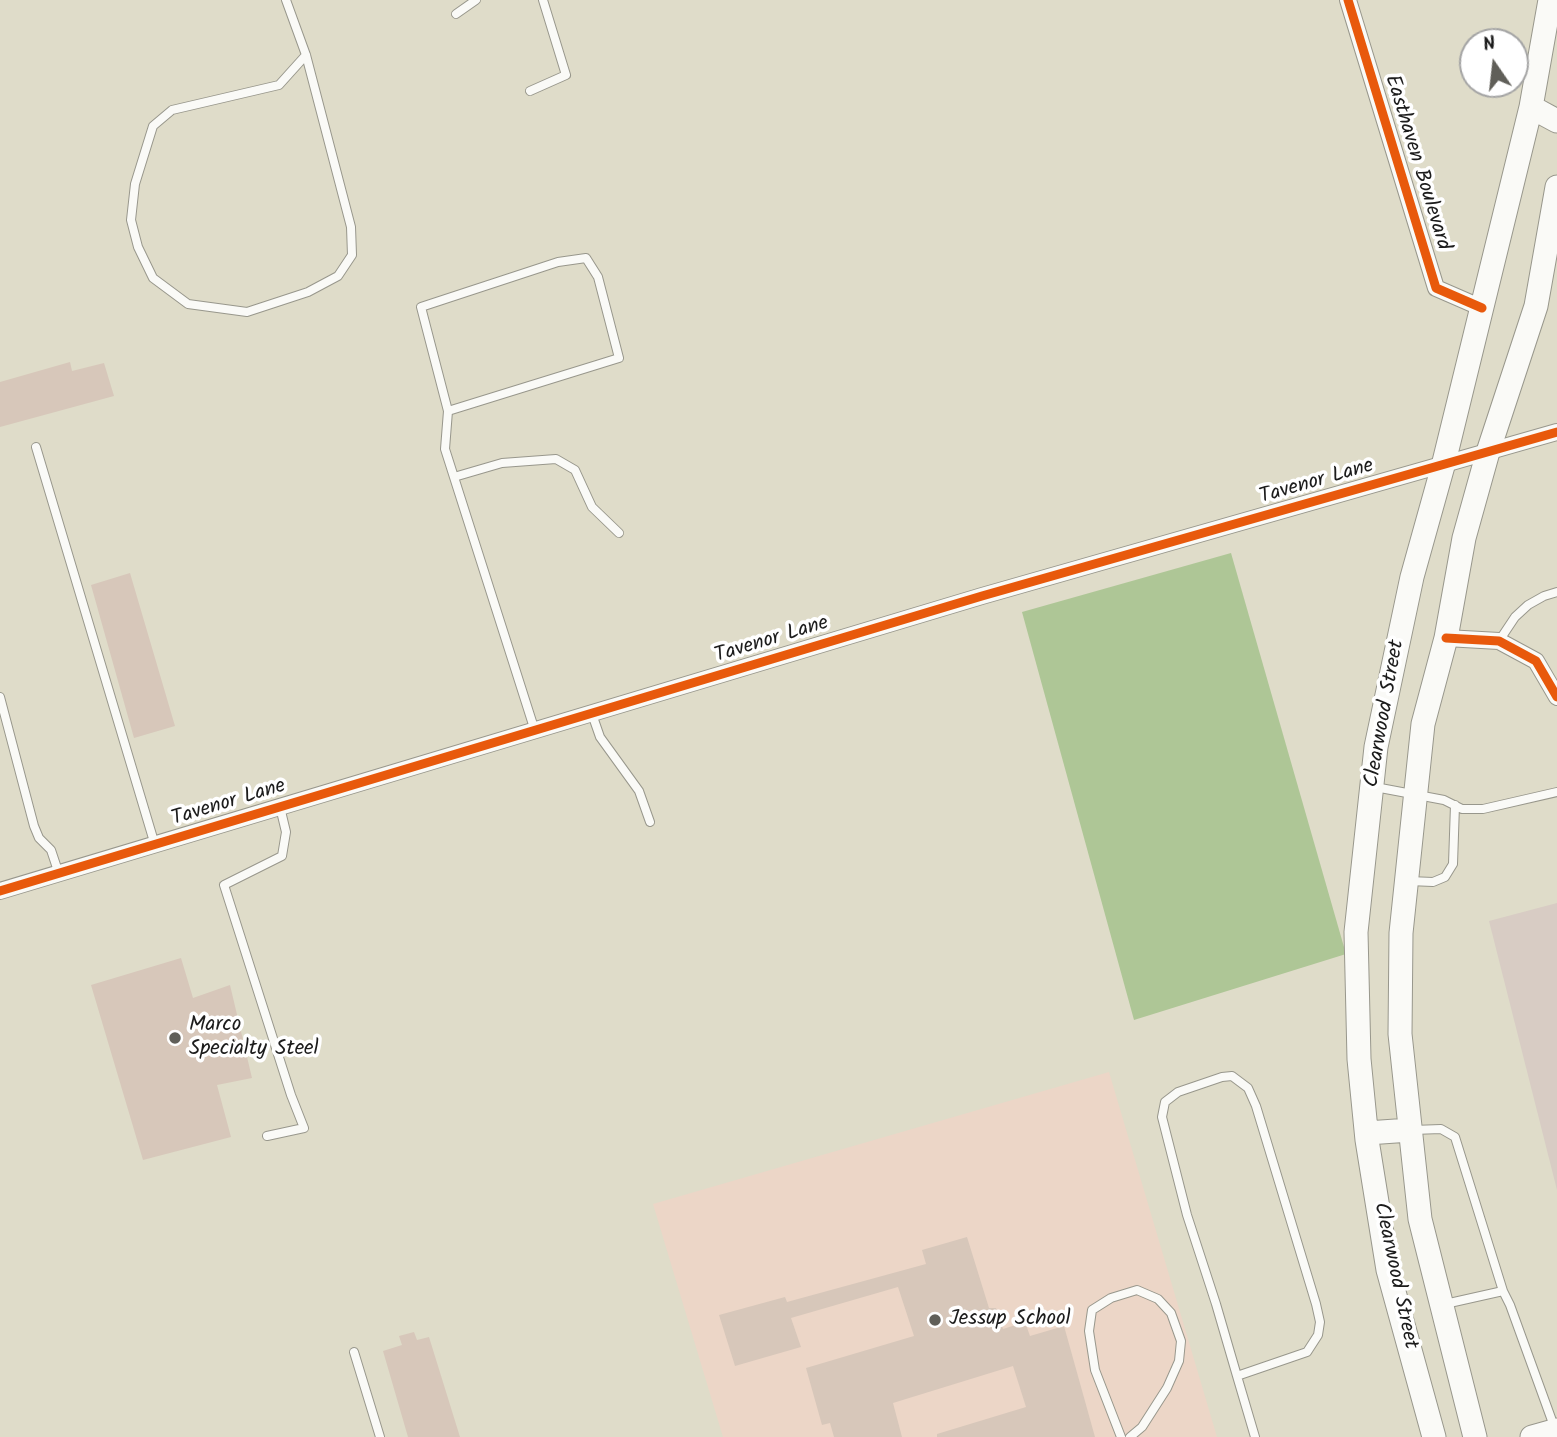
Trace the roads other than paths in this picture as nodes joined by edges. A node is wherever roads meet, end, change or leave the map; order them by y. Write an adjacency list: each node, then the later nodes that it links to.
1 (286, 0): 7 (lane)
2 (476, 0): 6 (lane)
3 (543, 0): 8 (lane)
4 (1348, 0): 13 (street, Easthaven Boulevard)
5 (1550, 0): 10 (main road, Clearwood Street)
6 (456, 14)
7 (306, 55): 7 (lane)
8 (530, 91)
9 (1557, 104): 10 (main road)
10 (1531, 107): 11 (main road); 13 (main road, Clearwood Street)
11 (1557, 121)
12 (1557, 187): 17 (main road, Clearwood Street)
13 (1482, 308): 18 (main road, Clearwood Street)
14 (448, 411): 14 (lane); 19 (lane)
15 (1557, 432): 17 (street, Tavenor Lane)
16 (36, 447): 34 (lane)
17 (1488, 452): 18 (street, Tavenor Lane); 22 (main road, Clearwood Street)
18 (1443, 466): 26 (street, Tavenor Lane); 28 (main road, Clearwood Street)
19 (454, 477): 20 (lane); 27 (lane)
20 (620, 533)
21 (1557, 593): 23 (lane)
22 (1446, 638): 23 (street); 30 (main road, Clearwood Street)
23 (1499, 641): 25 (street)
24 (0, 697): 35 (lane)
25 (1557, 697)
26 (592, 713): 27 (street, Tavenor Lane); 33 (lane)
27 (535, 731): 32 (street, Tavenor Lane)
28 (1372, 787): 30 (lane); 39 (main road, Clearwood Street)
29 (1557, 792): 31 (lane)
30 (1415, 794): 31 (lane); 36 (main road, Clearwood Street)
31 (1455, 805): 36 (lane)
32 (280, 807): 34 (street, Tavenor Lane); 40 (lane)
33 (650, 822)
34 (155, 845): 35 (street, Tavenor Lane)
35 (60, 874): 37 (street, Tavenor Lane)
36 (1406, 881): 38 (main road, Clearwood Street)
37 (0, 891)
38 (1410, 1130): 39 (main road); 41 (lane); 42 (main road, Clearwood Street)
39 (1367, 1133): 50 (main road, Clearwood Street)
40 (267, 1136)
41 (1503, 1291): 42 (lane); 45 (lane)
42 (1442, 1304): 51 (main road, Clearwood Street)
43 (354, 1352): 46 (lane)
44 (1237, 1376): 44 (lane); 49 (lane)
45 (1556, 1430): 52 (main road)
46 (380, 1437)
47 (1121, 1437): 48 (lane)
48 (1130, 1437)
49 (1255, 1437)
50 (1434, 1437)
51 (1475, 1437)
52 (1532, 1437)

